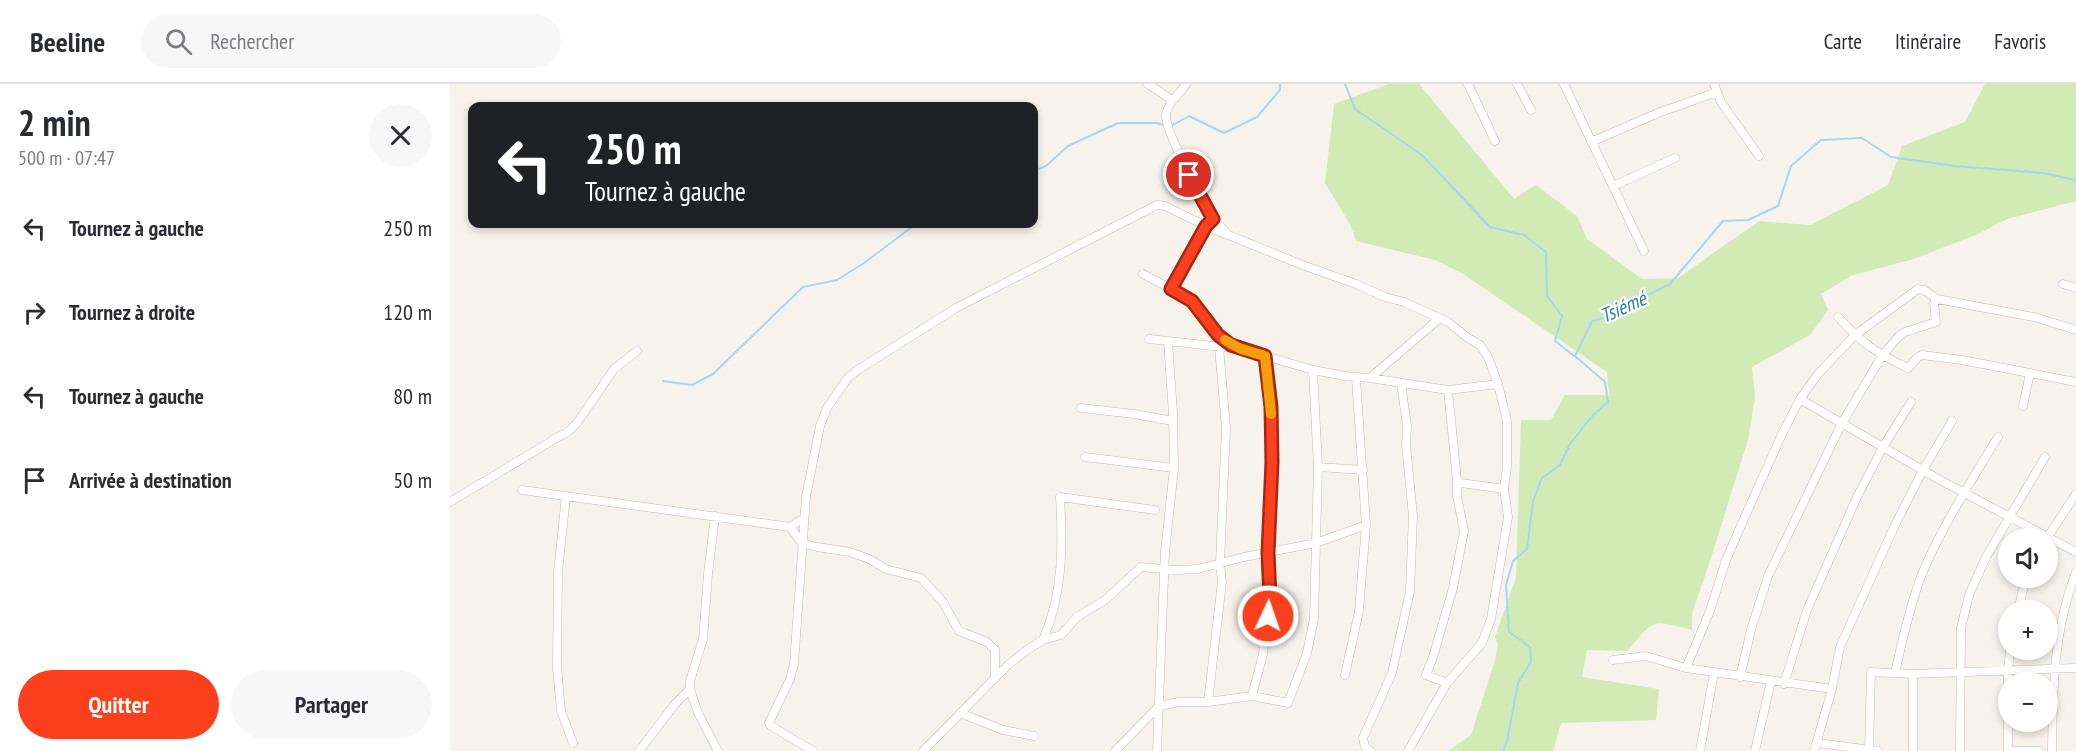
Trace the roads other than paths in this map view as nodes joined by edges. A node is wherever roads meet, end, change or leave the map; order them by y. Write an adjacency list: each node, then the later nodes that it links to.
1 (1148, 84): 7 (street)
2 (1186, 84): 7 (street)
3 (1468, 84): 9 (street)
4 (1517, 84): 8 (street)
5 (1564, 84): 10 (street)
6 (1715, 88): 10 (street); 11 (street)
7 (1172, 100): 14 (street)
8 (1531, 110)
9 (1495, 141)
10 (1591, 142): 13 (street)
11 (1759, 156)
12 (1675, 158): 13 (street)
13 (1613, 186): 17 (street)
14 (1213, 219): 15 (street); 16 (street)
15 (1206, 226): 16 (street); 21 (street); 67 (street)
16 (1226, 232): 24 (street)
17 (1644, 251)
18 (1143, 274): 21 (street)
19 (2063, 284): 20 (street)
20 (2076, 288)
21 (1171, 289): 30 (street)
22 (1937, 299): 25 (street); 26 (street); 33 (street)
23 (1838, 317): 26 (street)
24 (1440, 318): 37 (street); 40 (street)
25 (2076, 330)
26 (1856, 335): 33 (street); 42 (street)
27 (1149, 339): 28 (street)
28 (1168, 342): 29 (street); 46 (street)
29 (1219, 347): 30 (street); 77 (street)
30 (1241, 349): 32 (street)
31 (637, 351): 63 (street)
32 (1265, 356): 34 (street); 76 (street)
33 (1882, 356): 35 (street); 48 (street)
34 (1313, 370): 36 (street); 53 (street)
35 (2030, 373): 38 (street); 44 (street)
36 (1356, 378): 37 (street); 55 (street)
37 (1370, 378): 39 (street)
38 (2076, 382)
39 (1401, 383): 41 (street); 113 (street)
40 (1498, 384): 41 (street); 58 (street)
41 (1448, 390): 57 (street)
42 (1800, 399): 48 (street); 83 (street)
43 (1911, 402): 50 (street)
44 (2024, 406)
45 (1081, 408): 46 (street)
46 (1173, 421): 54 (street)
47 (1952, 421): 56 (street)
48 (1842, 423): 50 (street); 92 (street)
49 (1998, 437): 60 (street)
50 (1882, 447): 56 (street); 96 (street)
51 (1085, 457): 54 (street)
52 (2045, 457): 66 (street)
53 (1318, 467): 55 (street); 73 (street)
54 (1174, 468): 78 (street)
55 (1363, 470): 68 (street)
56 (1923, 470): 60 (street); 98 (street)
57 (1458, 480): 58 (street); 95 (street)
58 (1504, 489): 95 (street)
59 (522, 490): 62 (street)
60 (1964, 493): 66 (street); 89 (street)
61 (2076, 494): 71 (street)
62 (566, 496): 65 (street); 104 (street)
63 (450, 502)
64 (1155, 510): 80 (street)
65 (715, 516): 69 (street); 97 (street)
66 (2008, 517): 70 (street); 87 (street)
67 (804, 518): 69 (street); 72 (street)
68 (1366, 525): 73 (street); 91 (street)
69 (790, 527): 72 (street)
70 (2028, 528)
71 (2054, 528)
72 (802, 543): 93 (street); 109 (street)
73 (1316, 543): 76 (street); 99 (street)
74 (2058, 543): 75 (street)
75 (2076, 552)
76 (1268, 553): 77 (street); 99 (street)
77 (1220, 563): 78 (street); 100 (street)
78 (1165, 569): 80 (street); 101 (street)
79 (2076, 572): 85 (street)
80 (1043, 640): 93 (street)
81 (1613, 660): 83 (street)
82 (2009, 660): 86 (street)
83 (1686, 668): 88 (street)
84 (2076, 668): 85 (street)
85 (2054, 669): 86 (street); 124 (street)
86 (2008, 670): 87 (street); 121 (street)
87 (1961, 672): 90 (street); 120 (street)
88 (1714, 673): 92 (street); 115 (street)
89 (1895, 673): 90 (street); 117 (street)
90 (1913, 674): 119 (street)
91 (1345, 675)
92 (1740, 677): 94 (street)
93 (995, 678): 102 (street)
94 (1771, 681): 96 (street); 116 (street)
95 (1447, 682): 114 (street)
96 (1784, 684): 98 (street)
97 (690, 689): 107 (street); 108 (street)
98 (1832, 689): 105 (street)
99 (1252, 696): 100 (street)
100 (1208, 702): 101 (street)
101 (1159, 706): 111 (street); 112 (street)
102 (960, 713): 103 (street); 110 (street)
103 (1034, 736)
104 (573, 743)
105 (1816, 747): 106 (street)
106 (1838, 748): 117 (street)
107 (639, 751)
108 (718, 751)
109 (813, 751)
110 (923, 751)
111 (1115, 751)
112 (1157, 751)
113 (1371, 751)
114 (1408, 751)
115 (1700, 751)
116 (1755, 751)
117 (1869, 751): 118 (street)
118 (1876, 751)
119 (1913, 751)
120 (1960, 751)
121 (2010, 751): 122 (street)
122 (2026, 751): 123 (street)
123 (2039, 751)
124 (2052, 751)

